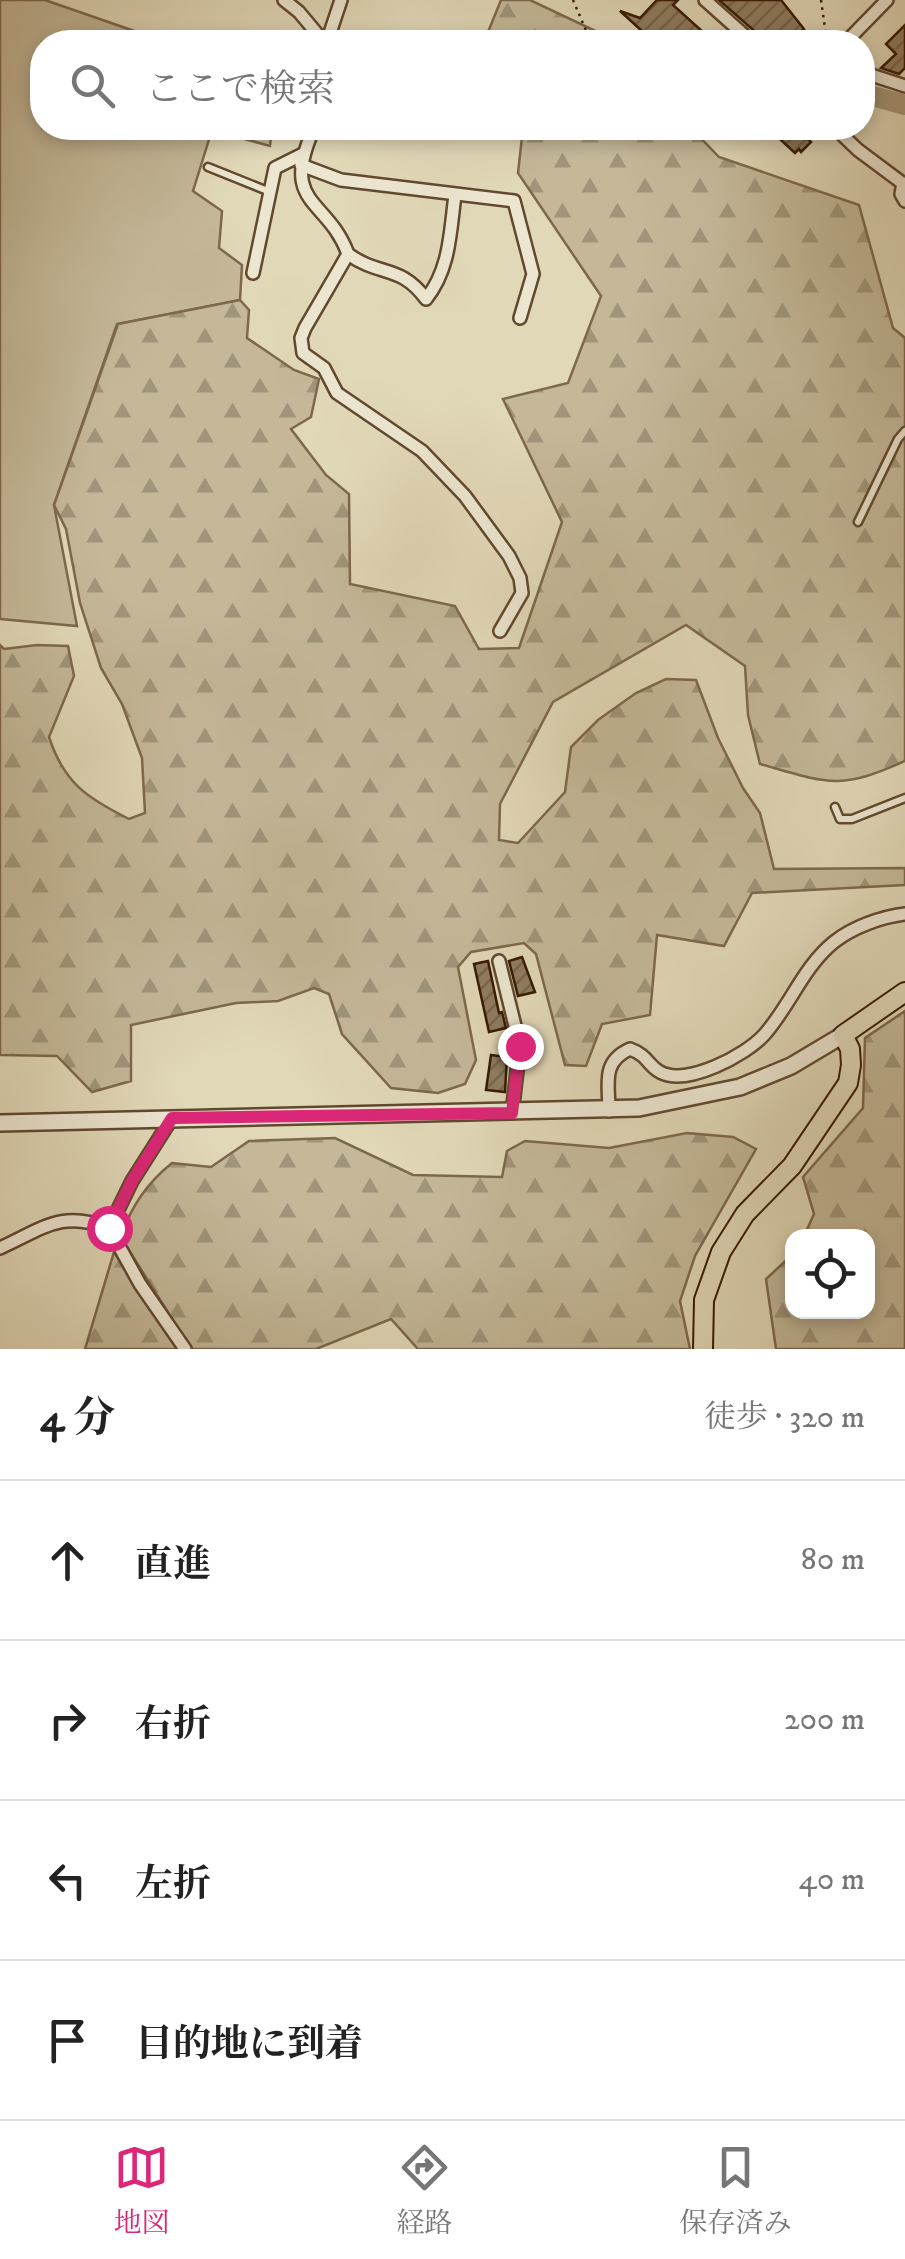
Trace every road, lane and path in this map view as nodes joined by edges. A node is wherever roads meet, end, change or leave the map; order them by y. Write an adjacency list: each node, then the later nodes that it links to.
1 (284, 0): 7 (street)
2 (342, 0): 8 (street)
3 (573, 0): 9 (path)
4 (705, 0): 10 (street)
5 (822, 0): 11 (path)
6 (887, 0): 12 (street)
7 (315, 30)
8 (331, 30)
9 (586, 30)
10 (739, 30)
11 (826, 30)
12 (858, 30)
13 (875, 76): 14 (street)
14 (905, 86)
15 (310, 140): 17 (street)
16 (848, 140): 19 (street)
17 (302, 160): 20 (street); 21 (street); 23 (street)
18 (208, 168): 20 (lane)
19 (904, 184): 22 (street)
20 (270, 192): 24 (street)
21 (455, 196): 23 (street); 25 (street)
22 (905, 201)
23 (348, 254): 28 (street)
24 (253, 273)
25 (520, 318)
26 (905, 430): 27 (lane)
27 (858, 522)
28 (500, 631)
29 (905, 798): 30 (lane)
30 (835, 807)
31 (905, 914): 35 (street)
32 (498, 960): 36 (street)
33 (905, 992): 34 (main road)
34 (843, 1036): 35 (street); 42 (main road)
35 (609, 1110): 36 (street)
36 (512, 1113): 37 (street)
37 (172, 1118): 38 (street); 39 (street)
38 (0, 1124)
39 (109, 1228): 40 (street); 41 (street)
40 (0, 1248)
41 (185, 1349)
42 (702, 1349)

